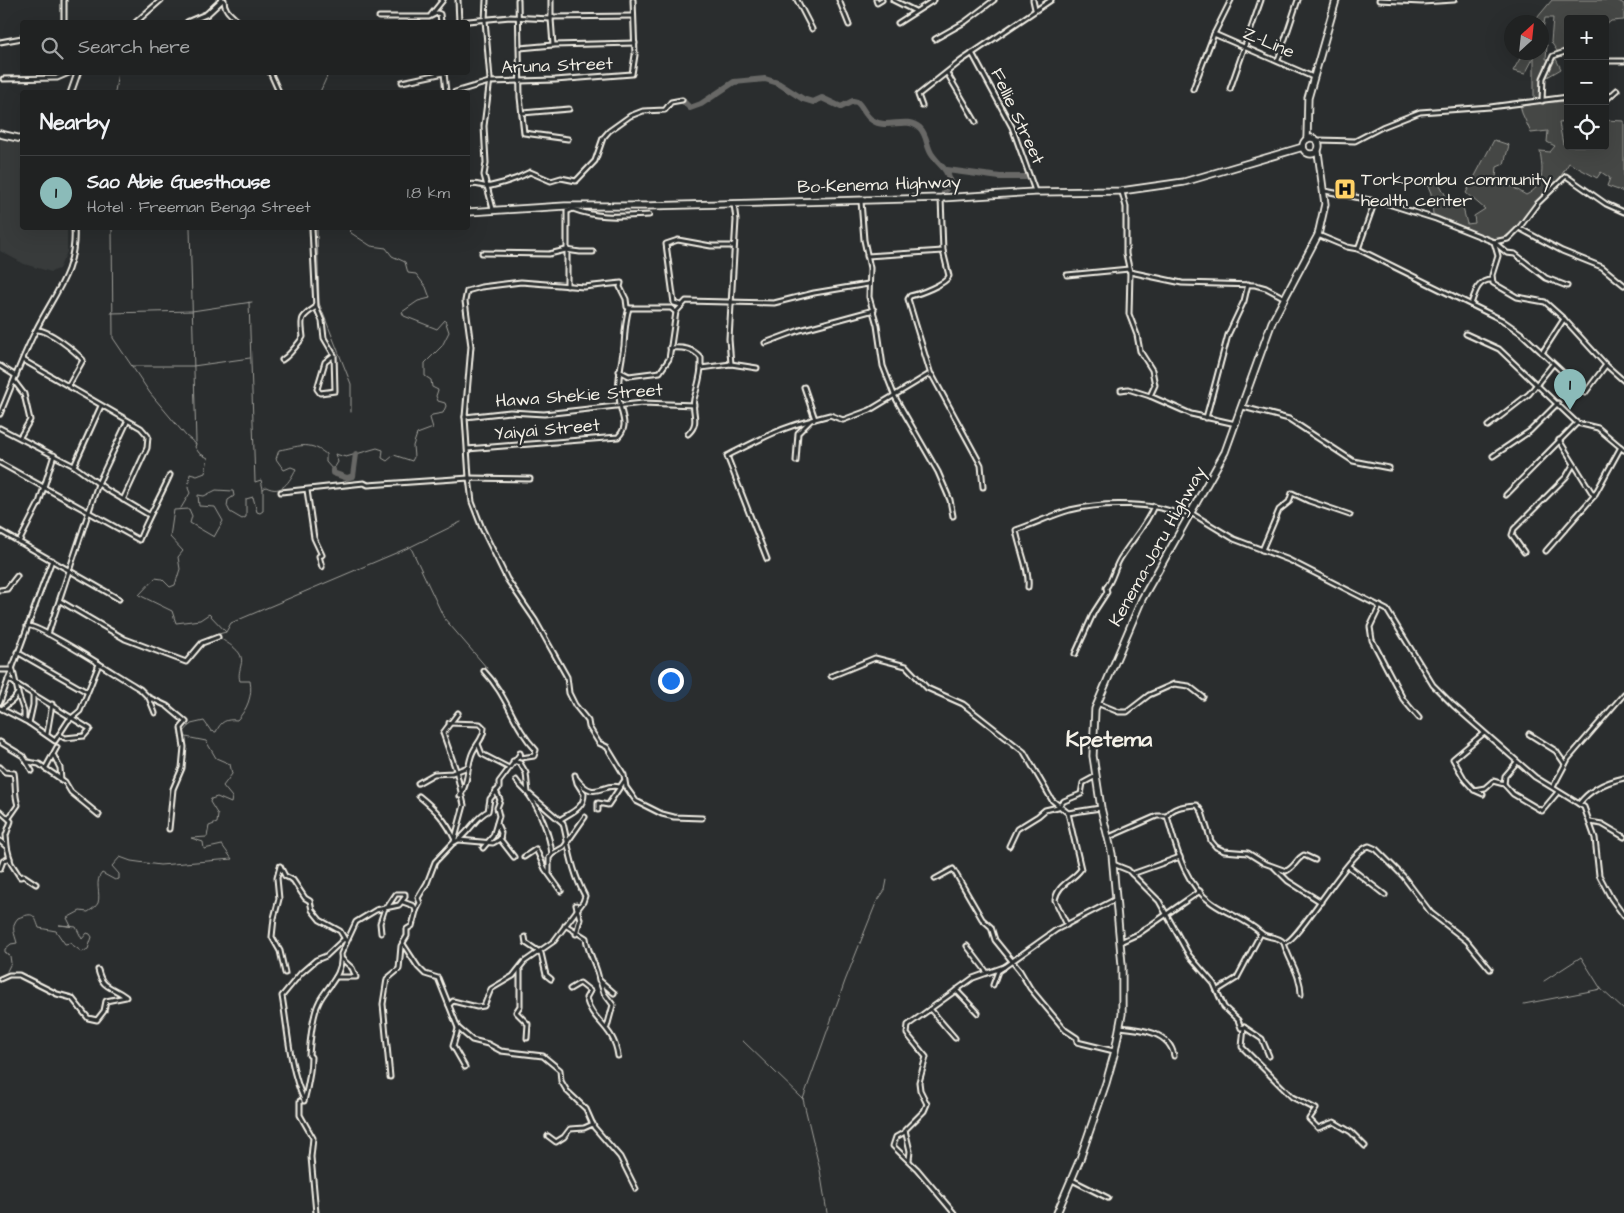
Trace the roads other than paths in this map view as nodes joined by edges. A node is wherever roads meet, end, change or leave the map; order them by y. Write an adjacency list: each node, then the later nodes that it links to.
1 (64, 0): 32 (street)
2 (161, 0): 33 (street)
3 (223, 0): 34 (street); 35 (street)
4 (443, 0): 29 (street)
5 (458, 0): 37 (street)
6 (486, 0): 38 (street)
7 (518, 0): 30 (street)
8 (551, 0): 31 (street)
9 (633, 0): 27 (street)
10 (797, 0): 42 (street)
11 (839, 0): 41 (street)
12 (882, 0): 24 (street)
13 (893, 0): 26 (street)
14 (934, 0): 26 (street)
15 (994, 0): 45 (street)
16 (1034, 0): 25 (street)
17 (1051, 0): 25 (street)
18 (1231, 0): 43 (street)
19 (1261, 0): 49 (street)
20 (1298, 0): 53 (street)
21 (1336, 0): 62 (highway)
22 (1379, 0): 23 (street)
23 (1454, 0)
24 (877, 2)
25 (1035, 9): 52 (street)
26 (916, 11): 40 (street)
27 (633, 16): 31 (street); 47 (street)
28 (379, 17): 29 (street)
29 (429, 17): 36 (street)
30 (519, 18): 31 (street); 38 (street); 50 (street)
31 (551, 18): 48 (street)
32 (64, 20)
33 (138, 20)
34 (193, 20)
35 (237, 20)
36 (441, 20)
37 (458, 20)
38 (485, 20): 39 (street); 66 (street)
39 (470, 21)
40 (898, 23)
41 (849, 25)
42 (812, 29)
43 (1214, 34): 49 (street, Z-Line); 67 (street)
44 (20, 38): 46 (street)
45 (935, 39)
46 (0, 42)
47 (635, 43): 48 (street); 64 (street, Aruna Street)
48 (553, 45): 50 (street)
49 (1247, 47): 53 (street, Z-Line); 68 (street)
50 (520, 48): 64 (street)
51 (1564, 52): 77 (street)
52 (972, 53): 56 (street); 92 (street, Fellie Street)
53 (1278, 60): 62 (street, Z-Line)
54 (1609, 61): 55 (street)
55 (1624, 61)
56 (947, 73): 78 (street); 81 (street)
57 (67, 75): 63 (street)
58 (77, 75): 69 (street)
59 (271, 75): 70 (street)
60 (435, 75): 65 (street)
61 (444, 75): 71 (street)
62 (1313, 77): 85 (highway)
63 (3, 79)
64 (520, 81): 66 (street, Aruna Street); 80 (street)
65 (402, 82)
66 (489, 82): 72 (street, Aruna Street); 89 (street)
67 (1193, 89)
68 (1230, 89)
69 (73, 90)
70 (278, 90)
71 (446, 90)
72 (462, 90)
73 (1616, 90): 74 (street)
74 (1609, 97)
75 (1564, 98): 77 (street)
76 (682, 100): 89 (street)
77 (1542, 101): 85 (street)
78 (922, 106)
79 (569, 110): 80 (street)
80 (522, 113): 84 (street)
81 (976, 122)
82 (0, 134): 83 (highway)
83 (20, 139)
84 (568, 139)
85 (1313, 139): 86 (highway); 87 (highway)
86 (1303, 149): 87 (highway); 90 (highway, Bo-Kenema Highway)
87 (1315, 153): 91 (highway, Kenema-Joru Highway)
88 (470, 185): 89 (street)
89 (488, 186): 98 (street)
90 (1122, 191): 92 (highway, Bo-Kenema Highway); 114 (street)
91 (1325, 191): 95 (street); 105 (highway, Kenema-Joru Highway)
92 (1035, 192): 93 (highway, Bo-Kenema Highway)
93 (941, 198): 94 (highway, Bo-Kenema Highway); 110 (street)
94 (861, 200): 96 (highway, Bo-Kenema Highway); 113 (street)
95 (1375, 201): 106 (street); 108 (street)
96 (734, 203): 97 (highway, Bo-Kenema Highway); 107 (street)
97 (566, 208): 98 (highway, Bo-Kenema Highway); 101 (street); 109 (street)
98 (493, 209): 99 (highway, Bo-Kenema Highway)
99 (470, 212)
100 (1624, 212): 102 (street)
101 (649, 216)
102 (1519, 228): 106 (street); 119 (street)
103 (74, 230): 133 (street)
104 (312, 230): 127 (street)
105 (1318, 235): 108 (street); 122 (highway, Kenema-Joru Highway)
106 (1494, 242): 116 (street); 121 (street)
107 (735, 246): 123 (street); 124 (street)
108 (1358, 249): 125 (street)
109 (566, 250): 111 (street); 112 (street); 120 (street)
110 (943, 251): 113 (street); 149 (street)
111 (593, 252)
112 (482, 253)
113 (867, 256): 117 (street)
114 (1130, 270): 115 (street); 118 (street); 156 (street)
115 (1067, 275)
116 (1492, 280): 125 (street); 132 (street)
117 (868, 284): 123 (street); 130 (street)
118 (1248, 284): 122 (street); 165 (street)
119 (1624, 285)
120 (567, 286): 128 (street); 164 (street)
121 (1567, 286)
122 (1283, 297): 162 (highway, Kenema-Joru Highway)
123 (731, 302): 126 (street); 141 (street)
124 (674, 303): 126 (street); 129 (street)
125 (1471, 304): 137 (street)
126 (681, 305): 131 (street)
127 (316, 307): 138 (street); 140 (street)
128 (629, 308): 129 (street); 147 (street, Yaiyai Street)
129 (671, 308): 131 (street)
130 (874, 310): 135 (street); 157 (street)
131 (676, 312): 136 (street)
132 (1564, 319): 137 (street); 143 (street)
133 (36, 330): 139 (street); 153 (street)
134 (1466, 334): 152 (street)
135 (765, 343)
136 (670, 348): 145 (street); 147 (street)
137 (1542, 353): 142 (street)
138 (334, 355): 138 (street)
139 (23, 360): 148 (street); 153 (street)
140 (282, 360)
141 (731, 364): 145 (street); 146 (street)
142 (1554, 364): 143 (street); 152 (street)
143 (1606, 365): 151 (street)
144 (0, 366): 148 (street)
145 (702, 368): 160 (street)
146 (757, 368)
147 (619, 371): 159 (street, Yaiyai Street)
148 (16, 376): 150 (street)
149 (932, 376): 157 (street); 190 (street)
150 (14, 381): 163 (street); 174 (street)
151 (1624, 381)
152 (1538, 384): 158 (street); 171 (street)
153 (69, 385): 161 (street)
154 (804, 387): 166 (street)
155 (1121, 390): 156 (street)
156 (1150, 396): 165 (street)
157 (895, 397): 166 (street); 201 (street)
158 (1558, 403): 169 (street); 179 (street)
159 (620, 405): 160 (street, Hawa Shekie Street); 164 (street, Hawa Shekie Street); 177 (street, Yaiyai Street)
160 (694, 405): 173 (street)
161 (101, 406): 168 (street); 183 (street)
162 (1243, 407): 170 (highway, Kenema-Joru Highway); 184 (street)
163 (0, 414)
164 (465, 417): 177 (street)
165 (1206, 418): 170 (street)
166 (815, 419): 167 (street)
167 (810, 421): 180 (street); 207 (street)
168 (127, 422): 188 (street); 195 (street)
169 (1577, 423): 175 (street); 176 (street)
170 (1236, 424): 199 (highway, Kenema-Joru Highway)
171 (1488, 426)
172 (0, 428): 174 (street)
173 (688, 434)
174 (20, 437): 178 (street)
175 (1559, 440): 182 (street); 193 (street)
176 (1622, 449): 194 (street)
177 (467, 450): 186 (street)
178 (54, 455): 183 (street); 189 (street)
179 (1493, 456)
180 (796, 461)
181 (0, 464): 189 (street)
182 (1573, 465): 194 (street); 206 (street)
183 (74, 466): 188 (street)
184 (1389, 468)
185 (170, 475): 198 (street)
186 (469, 478): 187 (street); 191 (street); 269 (street)
187 (530, 479)
188 (98, 484): 195 (street); 197 (street)
189 (45, 487): 197 (street); 203 (street)
190 (984, 487)
191 (306, 490): 192 (street); 209 (street)
192 (281, 492)
193 (1506, 495)
194 (1594, 496): 205 (street)
195 (123, 500): 198 (street)
196 (1154, 506): 199 (street); 212 (street); 221 (street)
197 (88, 512): 198 (street); 210 (street)
198 (149, 515)
199 (1189, 515): 204 (street); 237 (highway, Kenema-Joru Highway)
200 (1350, 515): 204 (street)
201 (954, 516)
202 (0, 531): 203 (street)
203 (19, 542): 208 (street)
204 (1262, 550): 216 (street)
205 (1546, 551)
206 (1524, 552)
207 (767, 559)
208 (52, 560): 210 (street); 217 (street)
209 (322, 567)
210 (70, 572): 214 (street); 215 (street)
211 (17, 576): 213 (street)
212 (1028, 587)
213 (0, 590)
214 (119, 599)
215 (60, 601): 218 (street); 219 (street)
216 (1380, 606): 242 (street); 245 (street)
217 (27, 626): 218 (street); 220 (street)
218 (48, 634): 222 (street)
219 (218, 637)
220 (17, 652): 223 (street); 230 (street)
221 (1074, 654)
222 (99, 664): 230 (street); 235 (street)
223 (12, 665): 225 (street); 229 (street)
224 (0, 670): 225 (street)
225 (10, 670): 228 (street)
226 (484, 671): 253 (street)
227 (830, 676): 282 (street)
228 (8, 679): 229 (street); 236 (street)
229 (16, 684): 231 (street); 232 (street)
230 (87, 692): 241 (street)
231 (18, 693): 239 (street); 243 (street)
232 (33, 694): 238 (street); 244 (street)
233 (1624, 694): 258 (street)
234 (1203, 697): 237 (street)
235 (149, 698): 240 (street); 295 (street)
236 (0, 702)
237 (1097, 703): 265 (highway, Kenema-Joru Highway)
238 (52, 704): 241 (street); 246 (street)
239 (1, 709): 243 (street)
240 (155, 714)
241 (72, 717): 248 (street); 248 (street)
242 (1418, 718)
243 (24, 720): 244 (street)
244 (29, 723): 246 (street)
245 (1484, 733): 256 (street); 274 (street)
246 (47, 734): 248 (street)
247 (1530, 734): 258 (street)
248 (59, 735)
249 (0, 742): 255 (street)
250 (478, 744): 260 (street); 261 (street); 263 (street)
251 (57, 747): 252 (street)
252 (54, 756): 262 (street); 267 (street)
253 (521, 758): 254 (street); 257 (street)
254 (513, 760): 257 (street); 261 (street)
255 (28, 762): 262 (street); 264 (street)
256 (1517, 762): 271 (street); 273 (street)
257 (520, 763): 277 (street)
258 (1565, 764): 273 (street)
259 (0, 767): 290 (street)
260 (468, 767): 263 (street); 280 (street)
261 (509, 768): 275 (street)
262 (45, 769): 267 (street)
263 (456, 770): 270 (street); 280 (street)
264 (32, 771)
265 (1096, 776): 282 (street); 283 (highway, Kenema-Joru Highway)
266 (1624, 778): 281 (street)
267 (61, 780): 287 (street)
268 (516, 780): 277 (street)
269 (624, 781): 272 (street); 291 (street)
270 (418, 783)
271 (1504, 784): 274 (street); 276 (street)
272 (619, 787): 284 (street); 292 (street)
273 (1552, 787): 276 (street)
274 (1474, 790): 278 (street)
275 (496, 791): 294 (street); 300 (street)
276 (1558, 792): 281 (street)
277 (528, 793): 292 (street); 306 (street)
278 (1483, 794)
279 (419, 796): 300 (street)
280 (460, 796): 300 (street)
281 (1579, 804): 293 (street)
282 (1058, 807): 286 (street); 303 (street)
283 (1101, 808): 286 (street); 296 (highway, Kenema-Joru Highway)
284 (598, 810)
285 (0, 811): 290 (street)
286 (1068, 814): 333 (street)
287 (99, 815)
288 (1167, 816): 296 (street); 307 (street); 314 (street)
289 (585, 817): 302 (street)
290 (9, 818): 304 (street)
291 (702, 818)
292 (561, 819): 302 (street)
293 (1590, 822): 297 (street); 331 (street)
294 (497, 823): 298 (street); 301 (street)
295 (169, 829)
296 (1108, 837): 312 (highway, Kenema-Joru Highway)
297 (1624, 837)
298 (500, 839): 301 (street); 309 (street)
299 (0, 841): 304 (street)
300 (456, 841): 301 (street); 329 (street)
301 (486, 842): 305 (street)
302 (566, 843): 306 (street); 328 (street)
303 (1009, 846)
304 (7, 847): 308 (street)
305 (483, 848)
306 (552, 854): 316 (street)
307 (1180, 857): 317 (street); 321 (street)
308 (10, 858): 315 (street); 319 (street)
309 (514, 858)
310 (524, 858): 316 (street)
311 (1315, 860): 314 (street)
312 (1114, 864): 317 (street); 323 (highway, Kenema-Joru Highway)
313 (1348, 866): 322 (street); 325 (street); 348 (street)
314 (1275, 867): 325 (street)
315 (0, 869)
316 (549, 873): 320 (street)
317 (1132, 874): 330 (street)
318 (935, 879): 345 (street)
319 (36, 884)
320 (561, 891)
321 (1200, 891): 330 (street); 334 (street)
322 (1385, 895)
323 (1116, 899): 333 (street); 339 (highway, Kenema-Joru Highway)
324 (403, 902): 327 (street); 327 (street); 329 (street)
325 (1320, 902): 340 (street)
326 (576, 905): 328 (street)
327 (387, 907): 335 (street); 338 (street)
328 (576, 910): 332 (street); 336 (street)
329 (416, 911): 341 (street)
330 (1167, 913): 339 (street); 359 (street)
331 (1624, 916)
332 (565, 925): 336 (street); 343 (street)
333 (1067, 925): 345 (street)
334 (1261, 932): 340 (street); 359 (street)
335 (381, 933)
336 (576, 934): 355 (street)
337 (525, 937): 343 (street)
338 (345, 940): 344 (street); 351 (street); 352 (street)
339 (1120, 942): 366 (highway, Kenema-Joru Highway)
340 (1284, 943): 361 (street)
341 (403, 944): 362 (street); 376 (street)
342 (967, 946): 350 (street)
343 (538, 951): 347 (street); 354 (street)
344 (342, 959): 352 (street); 352 (street)
345 (1012, 961): 346 (street); 371 (street)
346 (1004, 966): 350 (street); 356 (street)
347 (520, 969): 362 (street); 369 (street)
348 (1490, 969)
349 (98, 970): 353 (street)
350 (986, 972): 358 (street)
351 (285, 973)
352 (336, 977)
353 (0, 979)
354 (551, 980)
355 (601, 983): 360 (street); 365 (street)
356 (993, 985)
357 (570, 989): 365 (street)
358 (956, 990): 363 (street); 364 (street)
359 (1218, 990): 367 (street)
360 (614, 993)
361 (1301, 994)
362 (448, 1006): 368 (street)
363 (931, 1010): 370 (street); 379 (street)
364 (978, 1013)
365 (607, 1027): 372 (street)
366 (1120, 1027): 371 (highway, Kenema-Joru Highway); 373 (street)
367 (1244, 1027): 374 (street); 381 (street)
368 (458, 1028): 375 (street); 378 (street)
369 (527, 1038)
370 (955, 1038)
371 (1115, 1051): 383 (highway, Kenema-Joru Highway)
372 (618, 1056)
373 (1174, 1056)
374 (1269, 1056)
375 (466, 1067)
376 (390, 1077)
377 (300, 1101): 386 (street)
378 (593, 1124): 380 (street); 384 (street)
379 (904, 1132): 382 (street); 382 (street)
380 (548, 1136)
381 (1365, 1146)
382 (909, 1160): 387 (street)
383 (1072, 1180): 385 (street); 388 (highway, Kenema-Joru Highway)
384 (636, 1189)
385 (1108, 1198)
386 (316, 1213)
387 (954, 1213)
388 (1057, 1213)

